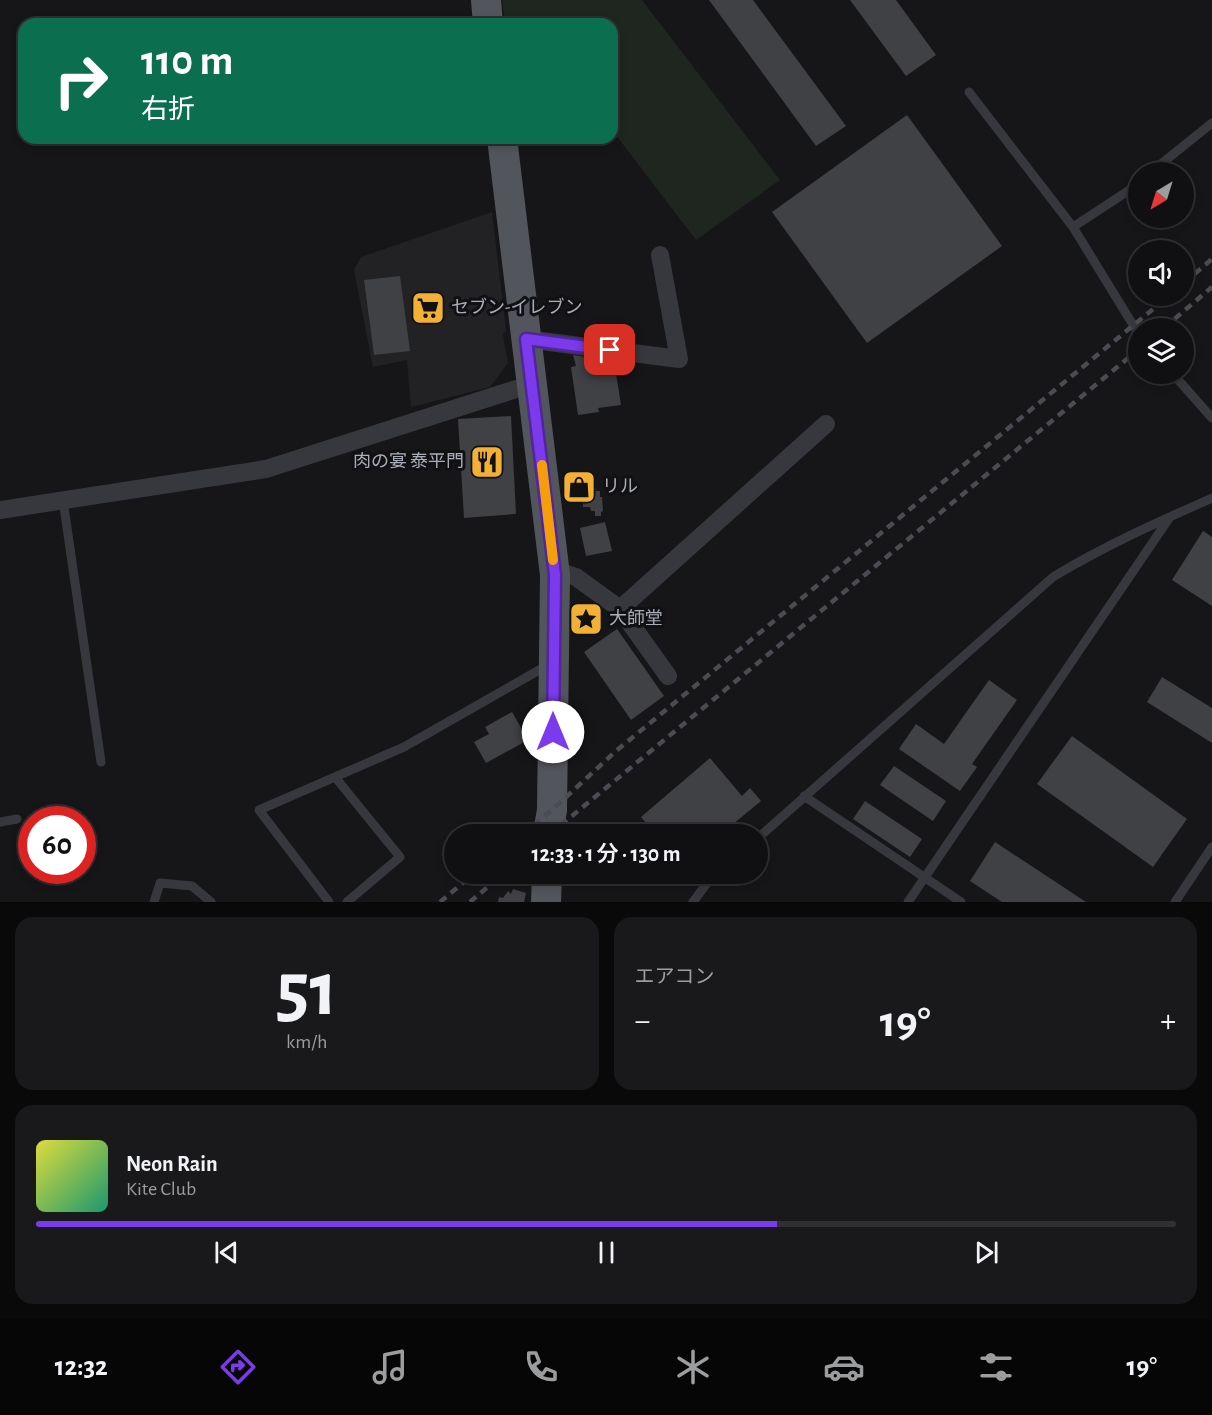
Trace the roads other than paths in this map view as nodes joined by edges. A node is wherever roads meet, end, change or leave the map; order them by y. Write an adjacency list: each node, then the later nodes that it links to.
1 (486, 0): 2 (main road)
2 (488, 18)
3 (969, 92): 8 (lane)
4 (1212, 123): 6 (lane)
5 (503, 144): 11 (main road)
6 (1163, 162)
7 (1128, 191): 8 (lane)
8 (1073, 227): 10 (lane)
9 (660, 255): 11 (street)
10 (1129, 318)
11 (526, 339): 12 (main road)
12 (532, 384): 17 (street); 20 (main road)
13 (1182, 384): 14 (lane)
14 (1212, 418)
15 (826, 424): 21 (street)
16 (1212, 498): 19 (lane)
17 (63, 500): 18 (street); 24 (lane)
18 (0, 510)
19 (1170, 517): 26 (lane); 32 (lane)
20 (554, 570): 21 (street); 22 (main road)
21 (620, 609): 23 (street)
22 (553, 662): 25 (lane); 29 (main road)
23 (668, 676)
24 (101, 762)
25 (335, 777): 37 (lane); 38 (lane)
26 (804, 796): 30 (lane); 32 (lane)
27 (17, 819): 28 (lane)
28 (0, 822)
29 (550, 824)
30 (768, 829)
31 (1212, 847): 43 (lane)
32 (925, 877): 41 (lane); 42 (lane)
33 (547, 884): 39 (main road)
34 (705, 884): 40 (lane)
35 (154, 902): 36 (lane)
36 (212, 902)
37 (329, 902)
38 (347, 902)
39 (546, 902)
40 (693, 902)
41 (908, 902)
42 (961, 902)
43 (1175, 902)

